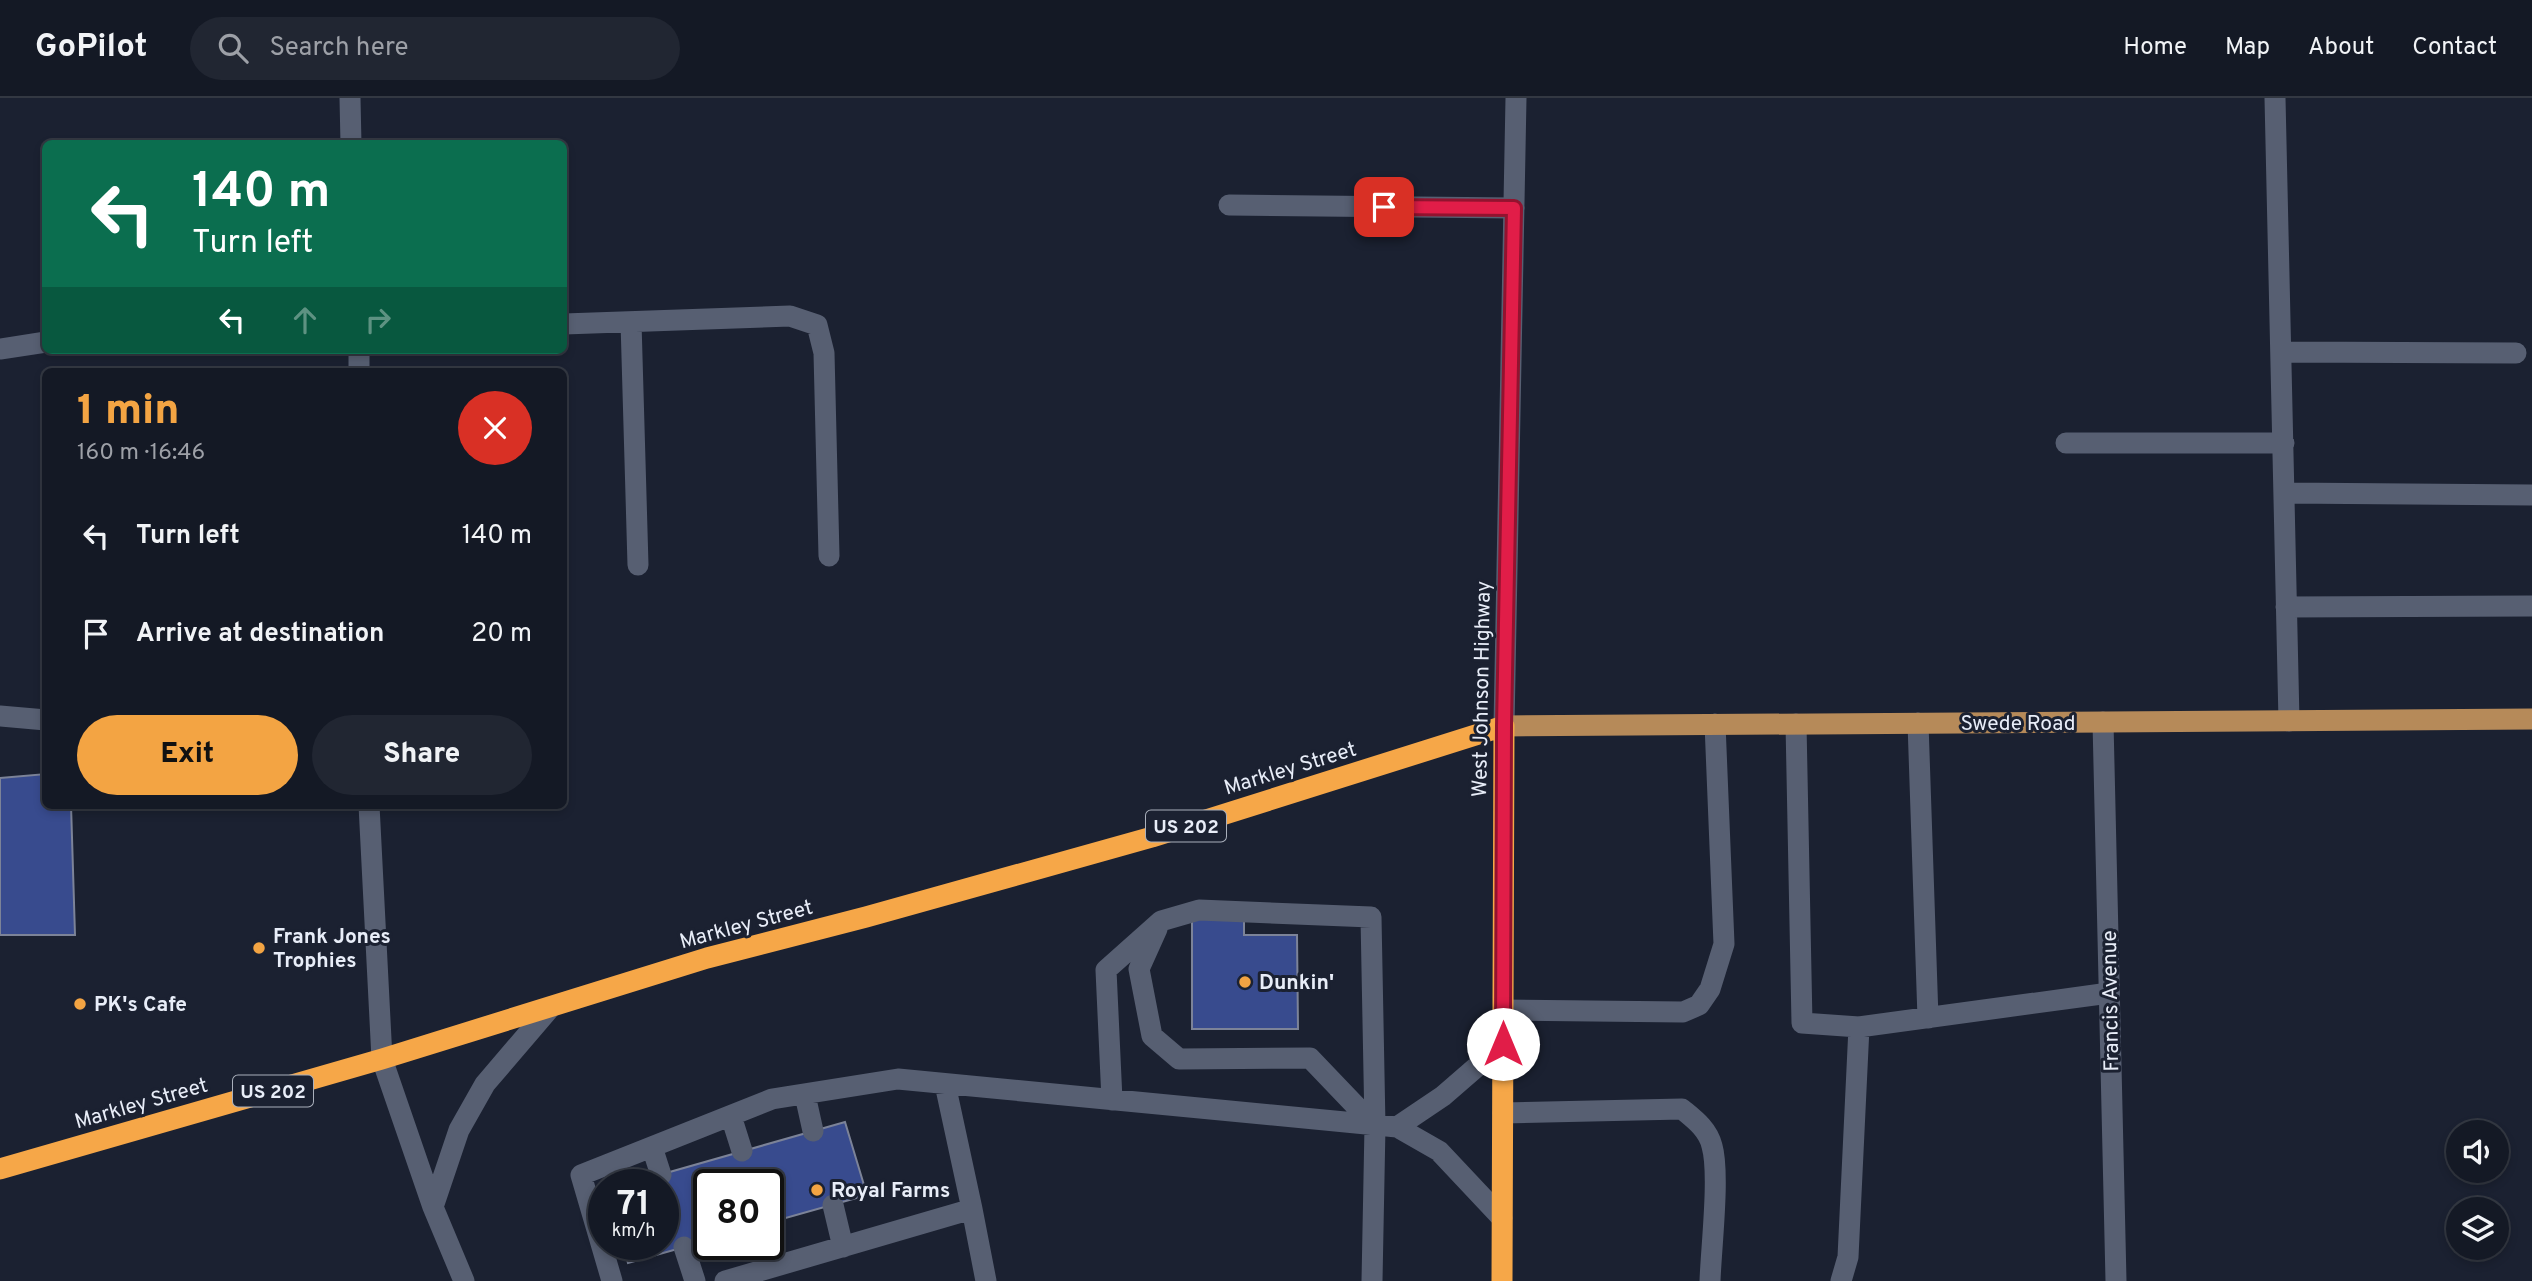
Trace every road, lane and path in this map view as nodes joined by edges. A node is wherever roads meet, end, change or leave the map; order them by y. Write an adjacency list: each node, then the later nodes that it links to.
1 (350, 98): 4 (street)
2 (1516, 98): 6 (street, West Johnson Highway)
3 (2275, 98): 11 (street)
4 (351, 140)
5 (1229, 205): 6 (street)
6 (1514, 208): 29 (street, West Johnson Highway)
7 (631, 322): 8 (street); 17 (street); 18 (street)
8 (567, 324)
9 (42, 343): 10 (street)
10 (0, 349)
11 (2282, 352): 12 (street); 14 (street)
12 (2516, 353)
13 (2066, 443): 14 (street)
14 (2284, 443): 15 (street)
15 (2284, 493): 16 (street); 20 (street)
16 (2532, 495)
17 (830, 556)
18 (638, 565)
19 (2532, 606): 20 (street)
20 (2286, 607): 24 (street)
21 (0, 716): 23 (street)
22 (2532, 719): 24 (main road, Swede Road)
23 (42, 720)
24 (2289, 721): 25 (main road, Swede Road)
25 (2103, 722): 26 (main road, Swede Road); 32 (street, Francis Avenue)
26 (1918, 723): 28 (main road, Swede Road); 35 (street)
27 (1715, 724): 28 (main road, Swede Road); 29 (main road, Swede Road); 34 (street)
28 (1796, 724): 36 (street)
29 (1504, 726): 33 (highway, Markley Street / US 202); 34 (highway, West Johnson Highway)
30 (369, 809): 38 (street)
31 (1161, 921): 41 (street); 44 (street); 44 (street)
32 (2109, 993): 35 (street); 68 (street, Francis Avenue)
33 (550, 1008): 38 (highway, Markley Street / US 202); 52 (street)
34 (1503, 1010): 37 (highway, West Johnson Highway)
35 (1928, 1018): 36 (street)
36 (1859, 1027): 67 (street)
37 (1503, 1044): 42 (highway, West Johnson Highway); 45 (street)
38 (382, 1059): 49 (highway, Markley Street / US 202); 52 (street)
39 (945, 1084): 40 (street); 41 (street); 53 (street)
40 (805, 1094): 43 (street); 46 (street)
41 (1112, 1100): 44 (street)
42 (1503, 1113): 54 (highway, West Johnson Highway); 66 (street)
43 (731, 1116): 47 (street); 48 (street)
44 (1375, 1126): 45 (street); 64 (street)
45 (1397, 1127): 54 (street)
46 (813, 1131)
47 (652, 1147): 50 (street); 60 (street)
48 (741, 1151)
49 (0, 1169)
50 (659, 1169)
51 (833, 1205): 56 (street)
52 (433, 1207): 59 (street)
53 (972, 1209): 56 (street); 63 (street)
54 (1502, 1218): 65 (highway, West Johnson Highway)
55 (684, 1247): 61 (street)
56 (843, 1247): 58 (street)
57 (771, 1260): 58 (street)
58 (773, 1267): 62 (street)
59 (464, 1281)
60 (612, 1281)
61 (695, 1281)
62 (726, 1281)
63 (986, 1281)
64 (1372, 1281)
65 (1502, 1281)
66 (1710, 1281)
67 (1842, 1281)
68 (2116, 1281)

